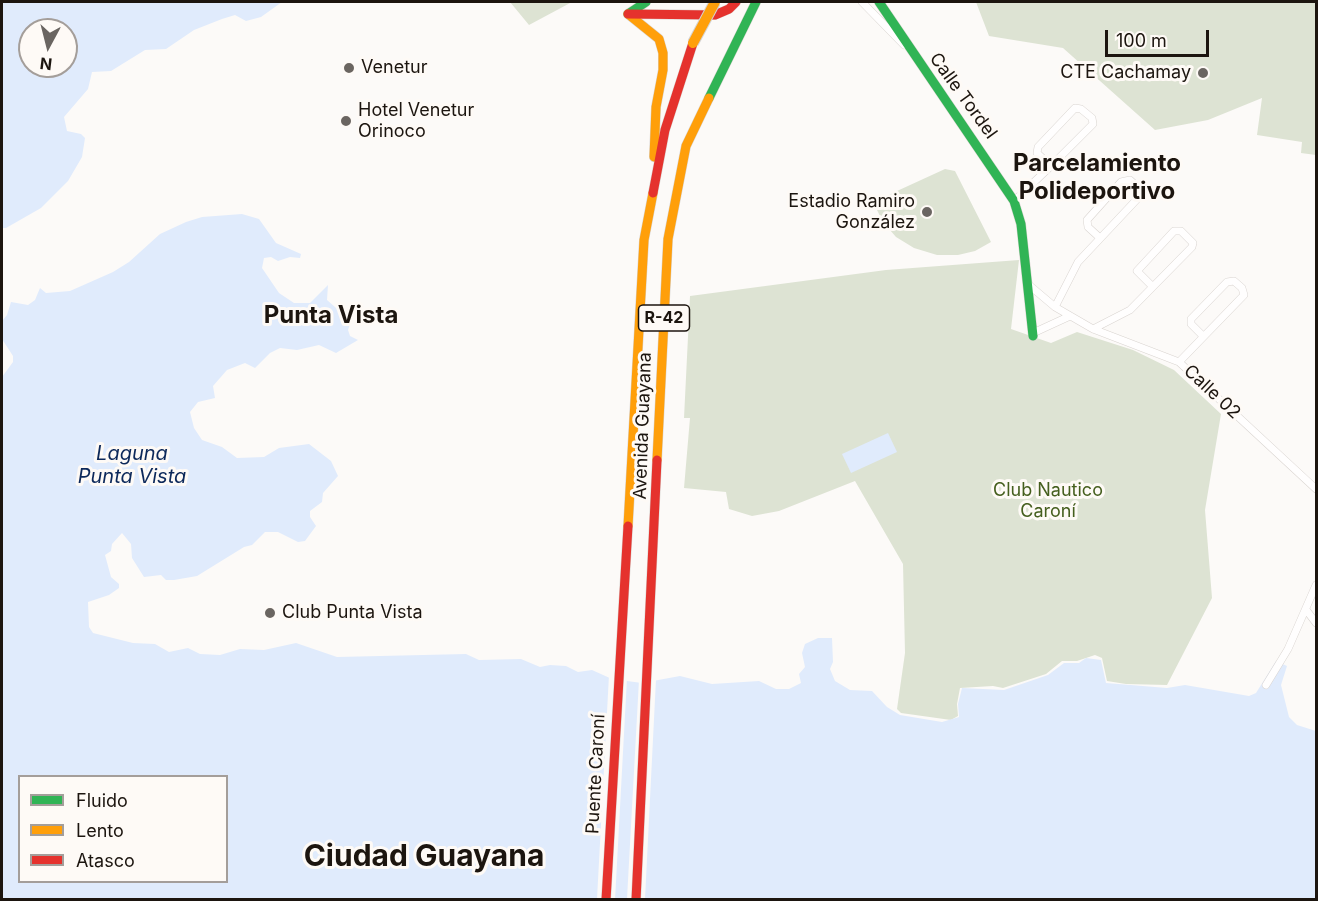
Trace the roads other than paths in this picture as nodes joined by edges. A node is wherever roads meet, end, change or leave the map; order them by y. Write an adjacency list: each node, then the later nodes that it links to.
1 (646, 2): 7 (main road)
2 (715, 2): 10 (main road, Avenida Guayana / R-42, bridge)
3 (736, 2): 7 (main road)
4 (756, 2): 28 (main road, Avenida Guayana / R-42)
5 (862, 2): 8 (street, Calle Tordel)
6 (879, 2): 8 (main road, Calle Tordel)
7 (628, 14): 10 (main road)
8 (907, 47): 11 (main road, Calle Tordel)
9 (1051, 166): 9 (street); 11 (street)
10 (654, 178): 25 (main road, Avenida Guayana / R-42)
11 (1014, 201): 13 (main road, Calle Tordel)
12 (1100, 238): 12 (street); 15 (street)
13 (1029, 285): 15 (street, Calle 02); 18 (main road, Calle Tordel)
14 (1152, 286): 14 (street); 17 (street)
15 (1055, 307): 16 (street, Calle 02)
16 (1070, 316): 17 (street, Calle 02); 18 (street)
17 (1093, 329): 20 (street, Calle 02)
18 (1033, 334)
19 (1203, 336): 19 (street); 20 (street)
20 (1179, 362): 21 (street, Calle 02)
21 (1317, 489)
22 (1317, 585): 23 (street)
23 (1306, 611): 24 (street); 26 (street)
24 (1317, 623)
25 (619, 651): 27 (main road, Puente Caroní / R-42)
26 (1266, 686)
27 (606, 900)
28 (636, 900)

